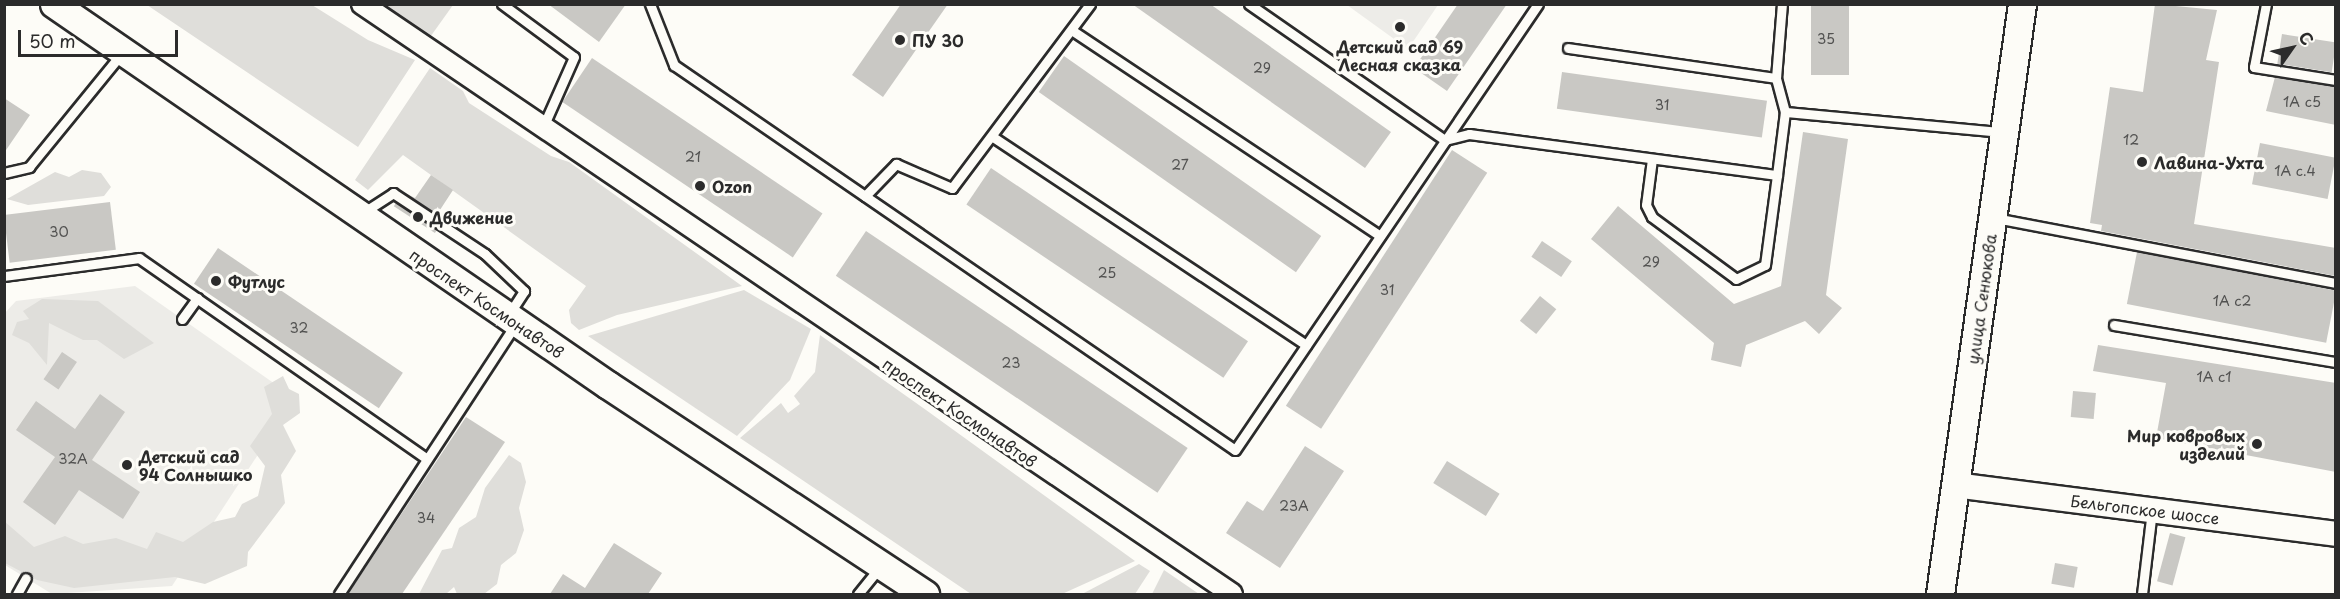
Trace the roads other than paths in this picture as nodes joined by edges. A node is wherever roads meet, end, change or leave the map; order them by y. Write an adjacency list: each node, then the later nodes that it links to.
1 (54, 4): 13 (main road, проспект Космонавтов)
2 (362, 4): 17 (street, проспект Космонавтов)
3 (502, 4): 17 (lane)
4 (650, 4): 24 (lane)
5 (1090, 4): 11 (lane)
6 (1249, 4): 20 (lane)
7 (1538, 4): 20 (lane)
8 (1782, 4): 14 (lane)
9 (2022, 4): 18 (main road, улица Сенюкова)
10 (2266, 4): 15 (lane)
11 (1073, 31): 19 (lane); 27 (lane)
12 (1568, 48): 14 (lane)
13 (122, 52): 22 (lane); 25 (main road, проспект Космонавтов)
14 (1776, 78): 16 (lane)
15 (2336, 80)
16 (1785, 112): 18 (lane); 23 (lane)
17 (542, 129): 46 (street, проспект Космонавтов)
18 (2005, 132): 26 (main road, улица Сенюкова)
19 (993, 137): 24 (lane); 34 (lane)
20 (1445, 140): 21 (lane); 27 (lane)
21 (1652, 159): 23 (lane); 23 (lane)
22 (4, 173)
23 (1777, 175)
24 (865, 196): 34 (lane)
25 (360, 215): 32 (main road, проспект Космонавтов); 32 (lane)
26 (1992, 217): 29 (lane); 37 (main road, улица Сенюкова)
27 (1380, 236): 34 (lane)
28 (4, 276): 30 (lane)
29 (2336, 284)
30 (197, 298): 31 (lane); 36 (lane)
31 (182, 319)
32 (512, 320): 36 (lane); 40 (main road, проспект Космонавтов)
33 (2114, 325): 35 (lane)
34 (1306, 345)
35 (2336, 362)
36 (426, 458): 43 (lane)
37 (1954, 486): 38 (street, Бельгопское шоссе); 47 (main road, улица Сенюкова)
38 (2152, 508): 39 (street, Бельгопское шоссе); 48 (lane)
39 (2336, 534)
40 (882, 565): 44 (lane); 45 (main road, проспект Космонавтов)
41 (26, 578): 42 (lane)
42 (17, 594)
43 (340, 594)
44 (858, 594)
45 (925, 594)
46 (1232, 594)
47 (1940, 594)
48 (2142, 594)

